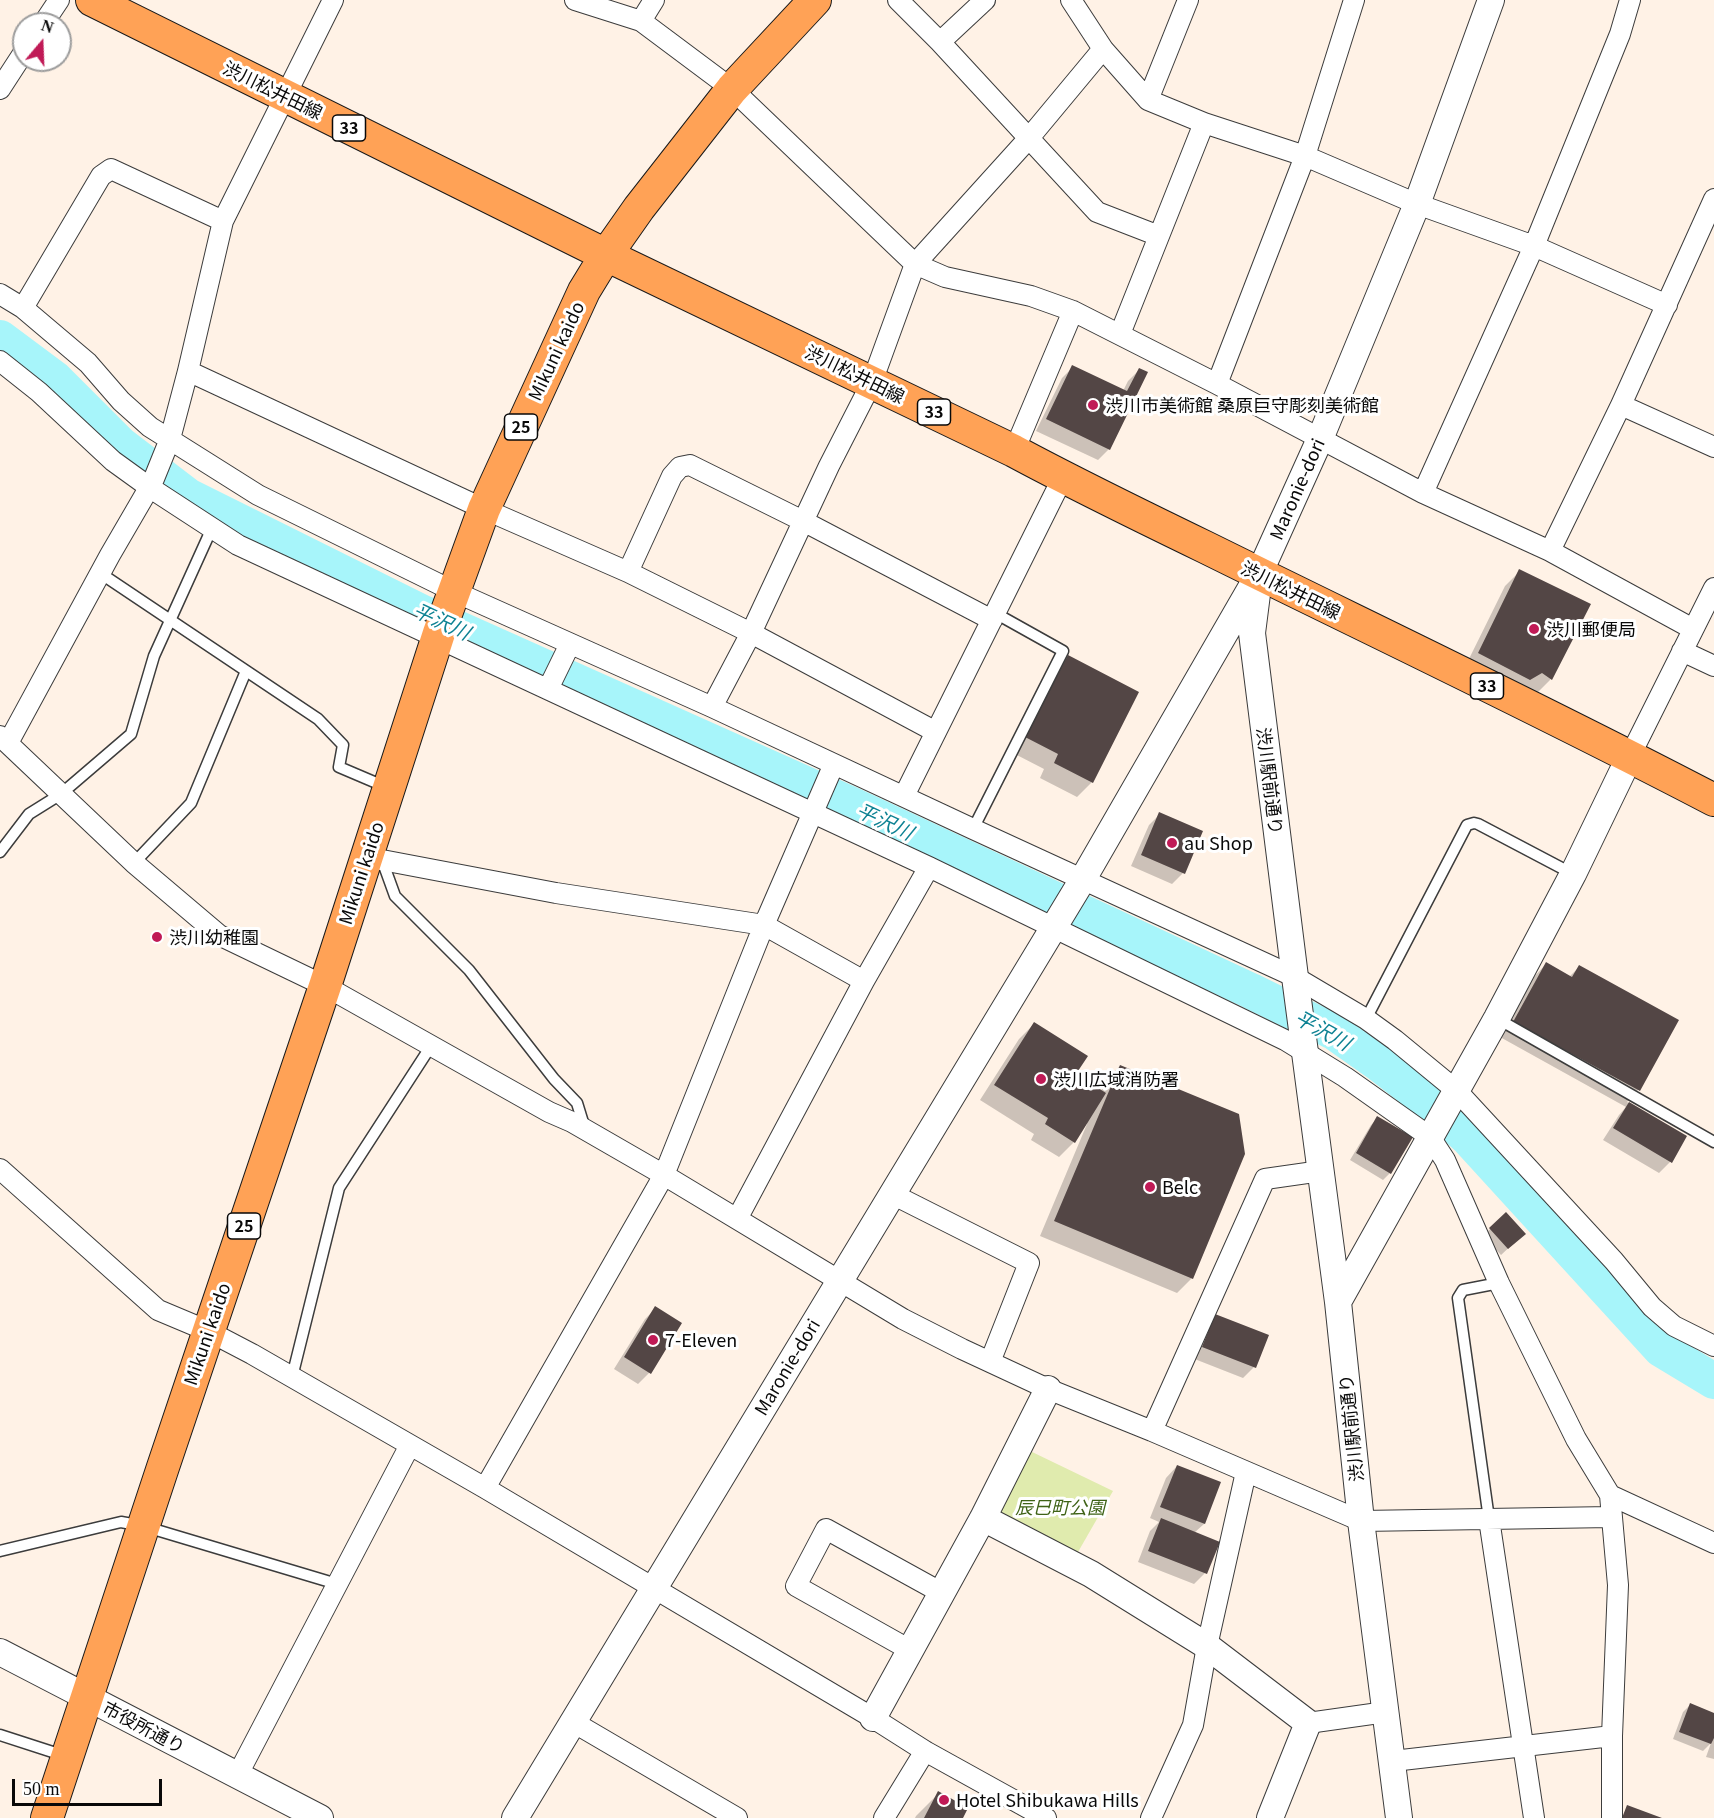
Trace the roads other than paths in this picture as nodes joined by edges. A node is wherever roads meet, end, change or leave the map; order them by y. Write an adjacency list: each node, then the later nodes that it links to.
1 (92, 0): 19 (main road, 渋川松井田線 / 33)
2 (333, 0): 19 (street)
3 (575, 0): 13 (street)
4 (654, 0): 13 (street)
5 (815, 0): 18 (main road, Mikuni kaido / 25)
6 (898, 0): 14 (street)
7 (985, 0): 14 (street)
8 (1071, 0): 15 (street)
9 (1188, 0): 20 (street)
10 (1354, 0): 23 (street)
11 (1491, 0): 25 (street, Maronie-dori)
12 (1630, 0): 28 (street)
13 (641, 21): 18 (street)
14 (940, 42): 22 (street)
15 (1103, 49): 20 (street); 22 (street)
16 (12, 70): 17 (street)
17 (0, 89)
18 (732, 89): 29 (main road, Mikuni kaido / 25); 30 (street)
19 (284, 96): 26 (street); 29 (main road, 渋川松井田線 / 33)
20 (1148, 100): 21 (street)
21 (1204, 123): 23 (street); 27 (street)
22 (1029, 138): 27 (street); 30 (street)
23 (1305, 156): 25 (street); 39 (street)
24 (1714, 200): 32 (street)
25 (1417, 204): 28 (street); 41 (street, Maronie-dori)
26 (223, 220): 33 (street); 37 (street)
27 (1159, 236): 35 (street)
28 (1534, 246): 32 (street); 47 (street)
29 (606, 255): 38 (main road, 渋川松井田線 / 33); 48 (main road, Mikuni kaido / 25)
30 (915, 264): 34 (street); 38 (street)
31 (0, 294): 33 (street)
32 (1667, 305): 40 (street)
33 (23, 308): 42 (street)
34 (1073, 311): 35 (street); 44 (street)
35 (1120, 334): 39 (street)
36 (0, 361): 46 (street)
37 (188, 372): 42 (street); 48 (street)
38 (872, 382): 44 (main road, 渋川松井田線 / 33); 49 (street)
39 (1217, 384): 41 (street)
40 (1621, 405): 43 (street); 51 (street)
41 (1320, 439): 47 (street); 54 (street, Maronie-dori)
42 (168, 445): 46 (street); 56 (street)
43 (1714, 447)
44 (1014, 451): 45 (main road, 渋川松井田線 / 33)
45 (1063, 477): 54 (main road, 渋川松井田線 / 33); 57 (street)
46 (151, 484): 50 (street); 53 (street)
47 (1423, 493): 51 (street)
48 (484, 509): 52 (street); 56 (main road, Mikuni kaido / 25)
49 (802, 521): 52 (street); 57 (street); 60 (street)
50 (212, 528): 56 (street); 58 (lane)
51 (1550, 551): 59 (street)
52 (628, 572): 60 (street)
53 (100, 573): 58 (lane); 68 (street)
54 (1259, 574): 69 (main road, 渋川松井田線 / 33); 82 (street, Maronie-dori); 86 (street, 渋川駅前通り)
55 (1714, 588): 59 (street)
56 (444, 617): 61 (street); 65 (street); 71 (main road, Mikuni kaido / 25)
57 (994, 617): 67 (street); 76 (lane)
58 (171, 621): 64 (lane); 72 (lane)
59 (1693, 629): 62 (street)
60 (751, 633): 66 (street); 67 (street)
61 (570, 644): 65 (street); 66 (street)
62 (1682, 651): 63 (street); 69 (street)
63 (1714, 666)
64 (246, 671): 71 (lane); 79 (lane)
65 (548, 689): 75 (street)
66 (712, 707): 70 (street)
67 (936, 732): 73 (street)
68 (4, 739): 72 (street)
69 (1630, 756): 74 (main road, 渋川松井田線 / 33); 81 (street)
70 (831, 770): 73 (street); 75 (street)
71 (388, 789): 78 (main road, Mikuni kaido / 25)
72 (61, 794): 77 (lane); 79 (street)
73 (904, 796): 76 (street)
74 (1714, 800)
75 (814, 810): 80 (street); 84 (street)
76 (973, 830): 82 (street)
77 (0, 852)
78 (374, 859): 84 (street); 87 (main road, Mikuni kaido / 25); 93 (lane)
79 (134, 863): 87 (street)
80 (928, 867): 83 (street); 85 (street)
81 (1573, 874): 88 (street); 89 (lane)
82 (1081, 883): 83 (street, Maronie-dori); 86 (street)
83 (1057, 922): 90 (street); 99 (street, Maronie-dori)
84 (764, 925): 85 (street); 98 (street)
85 (864, 981): 100 (street)
86 (1296, 982): 89 (street); 90 (street, 渋川駅前通り)
87 (324, 987): 91 (street); 104 (main road, Mikuni kaido / 25)
88 (1497, 1018): 92 (street); 95 (lane)
89 (1366, 1019): 92 (street)
90 (1304, 1044): 94 (street); 97 (street, 渋川駅前通り)
91 (431, 1046): 93 (street); 107 (lane)
92 (1455, 1094): 94 (street); 105 (street)
93 (585, 1129): 98 (street)
94 (1432, 1135): 102 (street); 103 (street)
95 (1714, 1142)
96 (0, 1169): 104 (street)
97 (1321, 1171): 103 (street, 渋川駅前通り); 109 (street)
98 (664, 1175): 100 (street); 112 (street)
99 (892, 1194): 101 (street, Maronie-dori); 106 (street)
100 (737, 1219): 101 (street)
101 (839, 1281): 106 (street); 122 (street, Maronie-dori)
102 (1499, 1283): 113 (street); 116 (lane)
103 (1338, 1302): 117 (street, 渋川駅前通り)
104 (208, 1331): 107 (street); 118 (main road, Mikuni kaido / 25)
105 (1714, 1346)
106 (990, 1362): 108 (street)
107 (292, 1377): 110 (street)
108 (1048, 1389): 109 (street); 115 (street)
109 (1152, 1431): 111 (street)
110 (410, 1445): 112 (street); 121 (street)
111 (1246, 1472): 117 (street); 124 (street)
112 (485, 1488): 122 (street)
113 (1610, 1495): 114 (street); 119 (street)
114 (1611, 1517): 116 (street); 133 (street)
115 (983, 1518): 123 (street); 124 (street)
116 (1489, 1519): 117 (street); 134 (street)
117 (1361, 1521): 128 (street, 渋川駅前通り)
118 (143, 1526): 120 (lane); 121 (lane); 127 (main road, Mikuni kaido / 25)
119 (1714, 1543)
120 (0, 1551)
121 (337, 1584): 138 (street)
122 (654, 1588): 129 (street); 130 (street, Maronie-dori)
123 (942, 1593): 125 (street); 125 (street)
124 (1207, 1646): 131 (street); 145 (street)
125 (910, 1650): 129 (street)
126 (0, 1652): 127 (street, 市役所通り)
127 (87, 1697): 136 (main road, Mikuni kaido / 25); 138 (street, 市役所通り)
128 (1386, 1712): 131 (street); 137 (street, 渋川駅前通り)
129 (873, 1718): 135 (street)
130 (573, 1722): 141 (street, Maronie-dori); 142 (street)
131 (1308, 1723): 146 (street)
132 (0, 1735): 136 (lane)
133 (1612, 1736): 134 (street); 149 (street)
134 (1524, 1746): 137 (street); 148 (street)
135 (925, 1751): 143 (street); 144 (street)
136 (67, 1756): 139 (main road, Mikuni kaido / 25)
137 (1393, 1761): 147 (street, 渋川駅前通り)
138 (237, 1776): 140 (street, 市役所通り)
139 (47, 1818)
140 (320, 1818)
141 (515, 1818)
142 (737, 1818)
143 (884, 1818)
144 (1046, 1818)
145 (1150, 1818)
146 (1270, 1818)
147 (1400, 1818)
148 (1534, 1818)
149 (1612, 1818)

